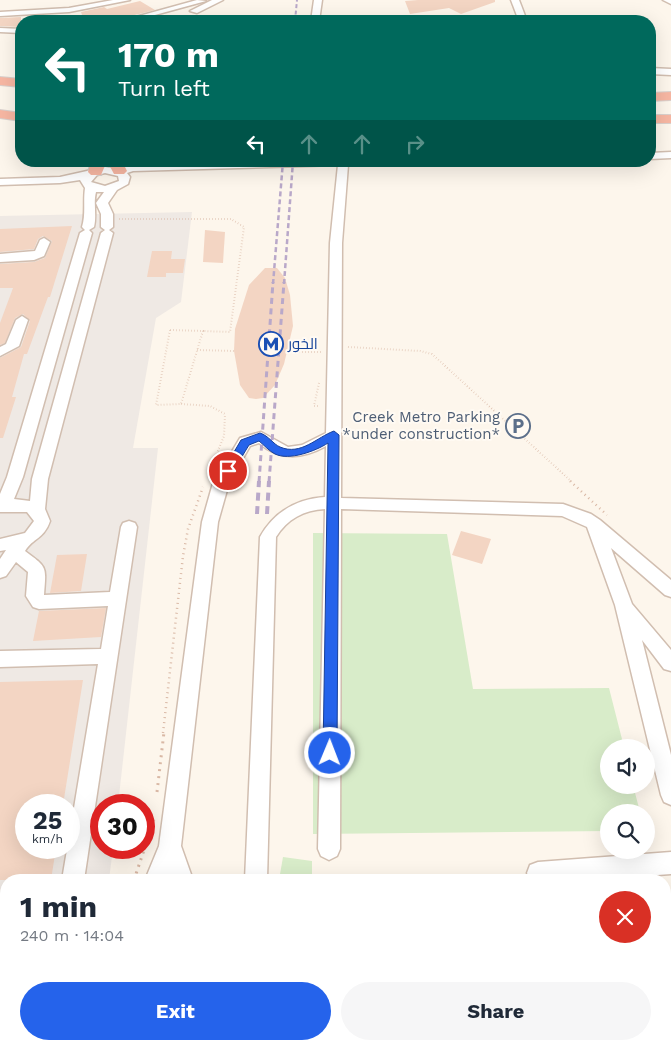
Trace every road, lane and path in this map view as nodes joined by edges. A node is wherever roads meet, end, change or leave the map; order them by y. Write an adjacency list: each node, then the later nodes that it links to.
1 (126, 0): 10 (street)
2 (166, 0): 9 (street)
3 (200, 0): 7 (street); 9 (street)
4 (318, 0): 13 (street)
5 (515, 0): 14 (street)
6 (667, 0): 8 (street)
7 (216, 2): 12 (street)
8 (671, 2)
9 (184, 7): 11 (street)
10 (0, 14)
11 (150, 15)
12 (184, 15)
13 (315, 15)
14 (521, 15)
15 (2, 30): 16 (street)
16 (15, 31)
17 (656, 71): 18 (street)
18 (671, 72)
19 (0, 81): 20 (highway)
20 (15, 82)
21 (671, 96): 22 (highway)
22 (656, 97)
23 (0, 101): 24 (highway)
24 (15, 103)
25 (0, 114): 26 (highway)
26 (15, 116)
27 (671, 118): 28 (highway)
28 (656, 119)
29 (671, 155): 30 (street)
30 (656, 156)
31 (194, 167): 35 (street)
32 (324, 167): 38 (street)
33 (338, 167): 38 (street)
34 (355, 167): 38 (street)
35 (119, 171): 36 (street); 40 (street)
36 (92, 176): 37 (street); 40 (street); 42 (street)
37 (60, 180): 39 (street)
38 (339, 180): 47 (street)
39 (0, 182)
40 (113, 188): 41 (street)
41 (107, 226): 46 (path); 56 (street)
42 (87, 230): 55 (street)
43 (44, 242): 44 (street)
44 (0, 258)
45 (22, 320): 50 (street)
46 (202, 331): 48 (path); 52 (path)
47 (330, 349): 51 (path); 53 (street); 57 (path)
48 (197, 350): 49 (path); 52 (path)
49 (234, 351)
50 (0, 352)
51 (287, 352)
52 (181, 405): 68 (path)
53 (334, 435): 54 (street); 70 (street)
54 (333, 504): 58 (street); 71 (street); 79 (street)
55 (1, 506): 56 (street)
56 (37, 510): 60 (street)
57 (614, 520)
58 (594, 524): 62 (street); 64 (street)
59 (129, 527): 63 (street)
60 (12, 547): 61 (street); 63 (street)
61 (0, 571)
62 (671, 590)
63 (118, 599): 65 (street)
64 (624, 605): 67 (street); 69 (street)
65 (110, 656): 66 (street); 75 (street)
66 (0, 659)
67 (671, 663)
68 (157, 794)
69 (671, 795)
70 (170, 846): 77 (street); 78 (street)
71 (329, 849)
72 (141, 859): 76 (path)
73 (671, 863): 81 (street)
74 (538, 873): 80 (street)
75 (74, 874)
76 (136, 874)
77 (158, 874)
78 (180, 874)
79 (256, 874)
80 (558, 874)
81 (585, 874)

